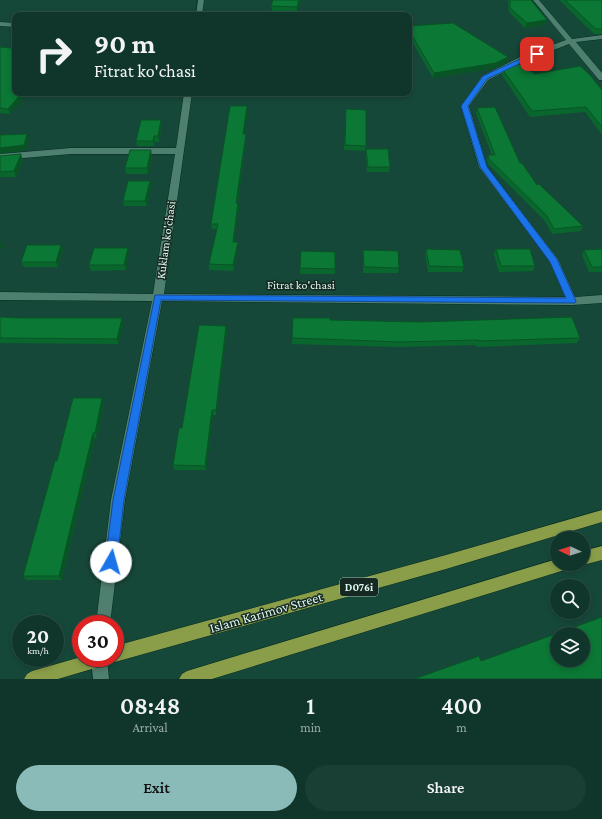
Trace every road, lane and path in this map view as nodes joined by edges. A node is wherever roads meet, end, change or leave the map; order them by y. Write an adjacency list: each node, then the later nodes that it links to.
1 (201, 0): 3 (street)
2 (536, 0): 7 (street)
3 (199, 12)
4 (0, 24): 5 (street)
5 (12, 25)
6 (602, 37): 7 (street)
7 (571, 41): 8 (street); 15 (street)
8 (602, 78)
9 (188, 96): 10 (street, Kuklam ko'chasi)
10 (179, 151): 11 (street); 13 (street, Kuklam ko'chasi)
11 (0, 157)
12 (0, 296): 13 (street, Fitrat ko'chasi)
13 (158, 297): 15 (street, Fitrat ko'chasi); 20 (street, Kuklam ko'chasi)
14 (602, 299): 15 (street, Fitrat ko'chasi)
15 (572, 301)
16 (602, 516): 21 (main road, Islam Karimov Street / D076i)
17 (602, 553): 18 (main road)
18 (590, 556)
19 (550, 568): 26 (main road)
20 (104, 615)
21 (124, 651)
22 (72, 667): 24 (main road)
23 (100, 667): 25 (street)
24 (32, 679)
25 (101, 679)
26 (187, 679)

